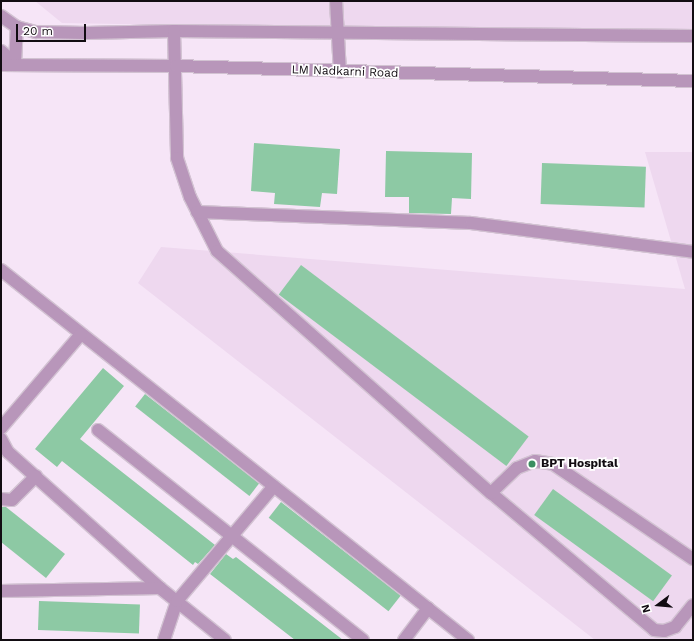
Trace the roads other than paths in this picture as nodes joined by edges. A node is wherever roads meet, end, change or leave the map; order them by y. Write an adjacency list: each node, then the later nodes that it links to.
1 (336, 1): 5 (street)
2 (1, 16): 3 (street)
3 (17, 27): 4 (street); 8 (street)
4 (174, 31): 5 (street); 10 (street)
5 (340, 35): 6 (street); 11 (street)
6 (693, 36)
7 (1, 51): 8 (street)
8 (15, 63): 9 (street, LM Nadkarni Road); 10 (street, LM Nadkarni Road)
9 (1, 65)
10 (176, 66): 11 (street, LM Nadkarni Road); 13 (street)
11 (340, 72): 12 (street, LM Nadkarni Road)
12 (693, 81)
13 (197, 212): 14 (street); 22 (street)
14 (693, 252)
15 (1, 270): 16 (street)
16 (81, 334): 17 (street); 21 (street)
17 (1, 428)
18 (98, 430): 24 (street)
19 (1, 439): 20 (street)
20 (36, 476): 23 (street); 26 (street)
21 (274, 486): 24 (street); 30 (street)
22 (491, 493): 25 (street); 29 (street)
23 (1, 499)
24 (232, 536): 28 (street); 33 (street)
25 (693, 559)
26 (160, 588): 27 (street); 28 (street)
27 (1, 591)
28 (177, 601): 31 (street); 32 (street)
29 (693, 605)
30 (428, 608): 34 (street); 35 (street)
31 (164, 640)
32 (225, 640)
33 (363, 640)
34 (404, 640)
35 (468, 640)

